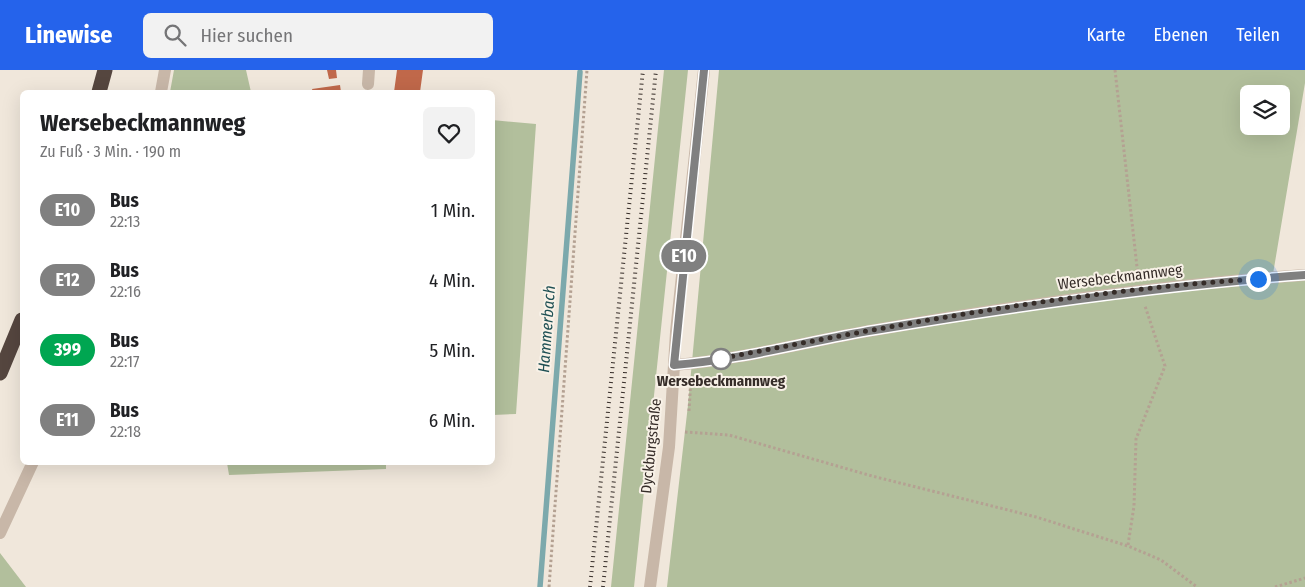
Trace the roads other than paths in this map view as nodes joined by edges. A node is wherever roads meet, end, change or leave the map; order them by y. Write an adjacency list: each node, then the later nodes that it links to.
1 (105, 70): 6 (highway)
2 (165, 70): 7 (street)
3 (369, 70): 5 (street)
4 (704, 70): 10 (street, Dyckburgstraße)
5 (368, 84)
6 (100, 90)
7 (161, 90)
8 (1305, 275): 10 (street, Wersebeckmannweg)
9 (20, 325): 11 (highway)
10 (674, 365): 14 (street, Dyckburgstraße)
11 (0, 374)
12 (32, 465): 13 (street)
13 (0, 533)
14 (650, 587)

